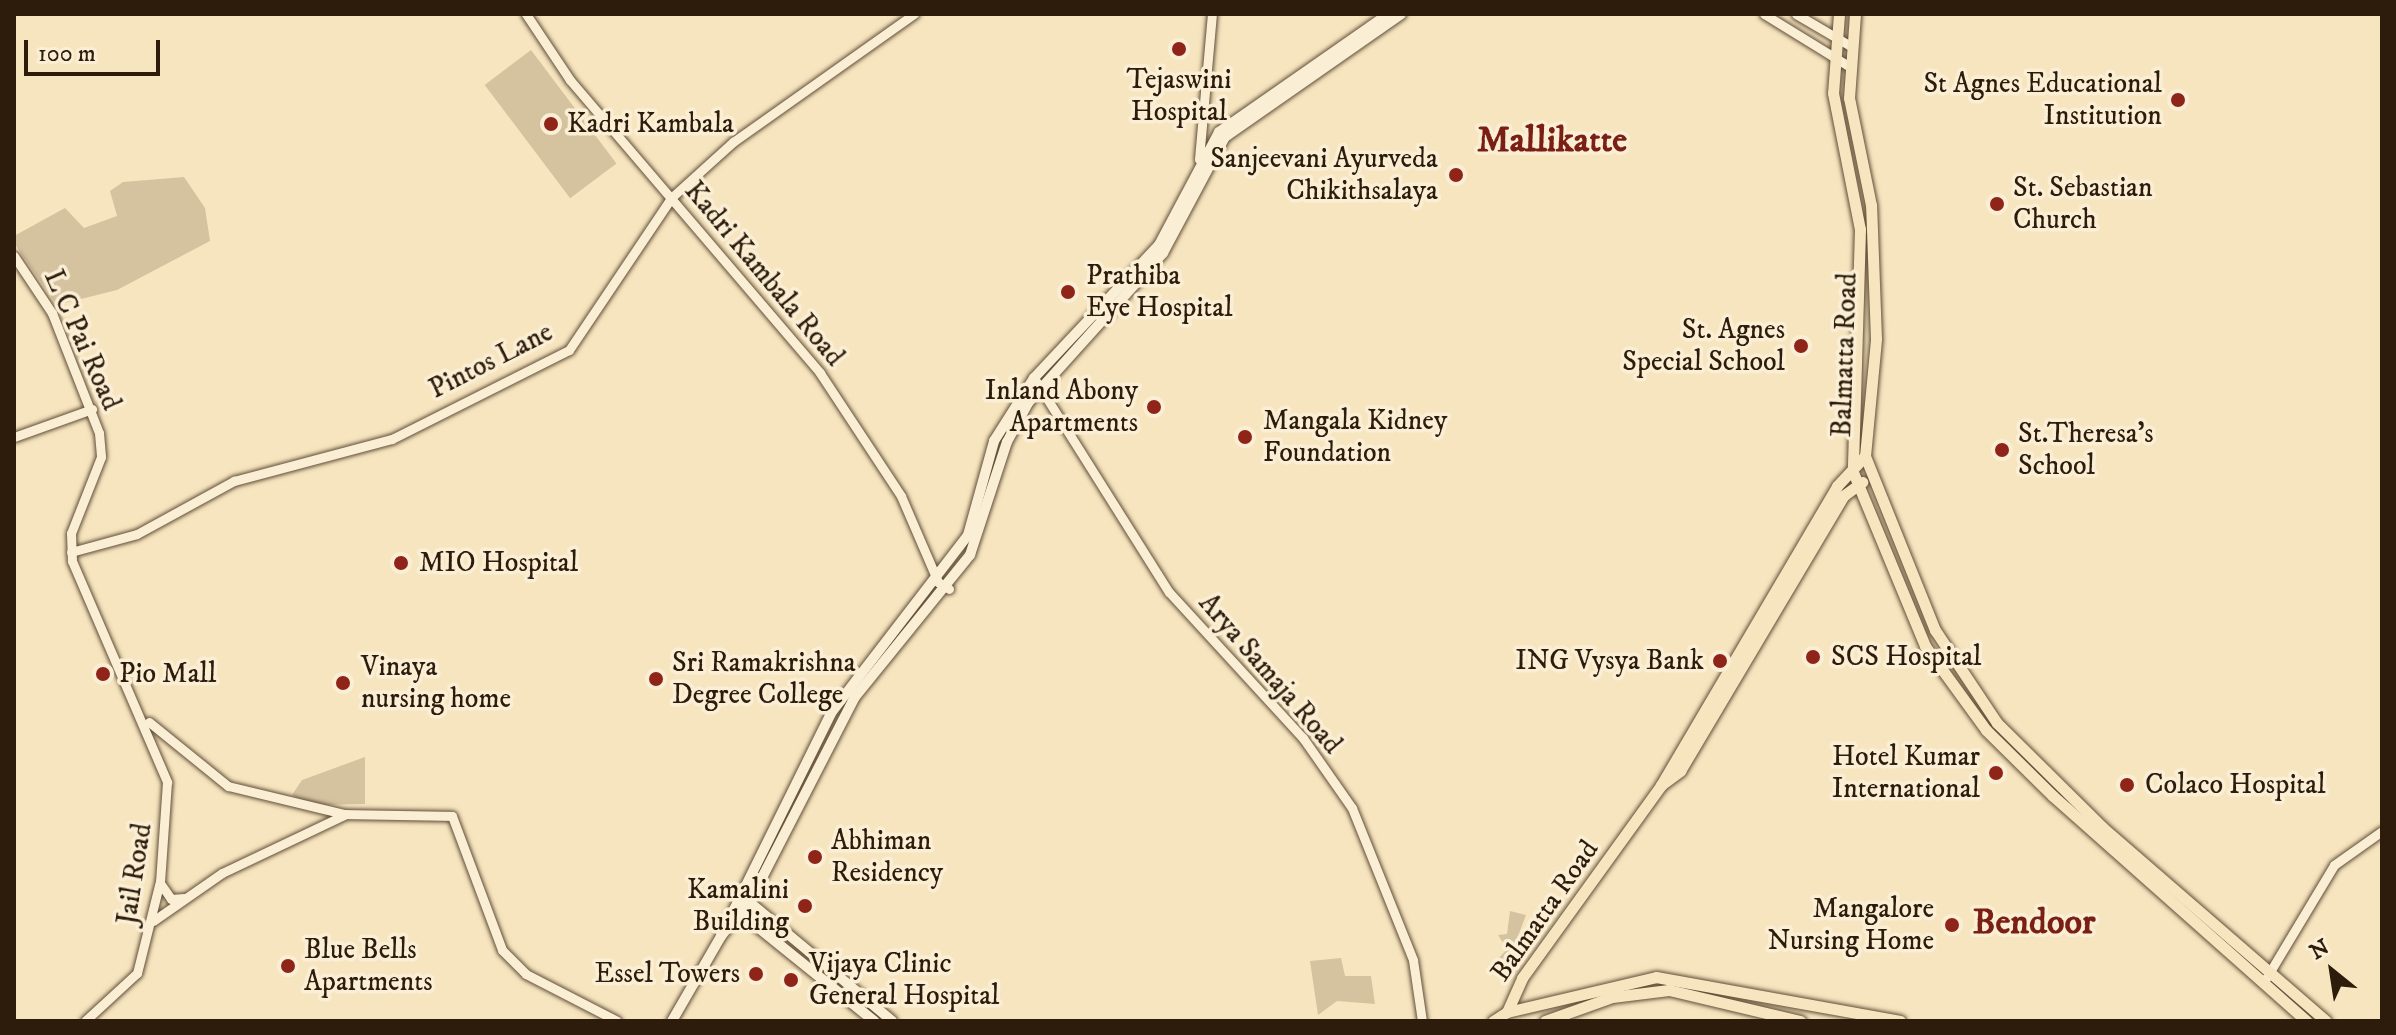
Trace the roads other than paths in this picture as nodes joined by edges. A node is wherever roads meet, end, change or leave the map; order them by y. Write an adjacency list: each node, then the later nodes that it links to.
1 (526, 14): 15 (street, Kadri Kambala Road)
2 (914, 14): 15 (street, Pintos Lane)
3 (1212, 14): 14 (street)
4 (1388, 14): 14 (main road)
5 (1401, 14): 14 (main road)
6 (1764, 14): 12 (street)
7 (1796, 14): 10 (street)
8 (1839, 14): 10 (main road)
9 (1855, 14): 11 (main road, Balmatta Road)
10 (1837, 38): 11 (street); 12 (main road)
11 (1852, 47): 13 (main road, Balmatta Road)
12 (1835, 57): 13 (street); 21 (main road)
13 (1850, 67): 20 (main road, Balmatta Road)
14 (1202, 162): 17 (main road)
15 (671, 198): 24 (street, Pintos Lane); 25 (street, Kadri Kambala Road)
16 (14, 256): 18 (street, L C Pai Road)
17 (1037, 383): 25 (main road); 26 (main road); 47 (street, Arya Samaja Road)
18 (92, 409): 19 (street); 24 (street, L C Pai Road)
19 (14, 437)
20 (1865, 456): 21 (main road, Balmatta Road); 22 (main road)
21 (1853, 472): 23 (main road); 28 (main road, Balmatta Road)
22 (1871, 477): 23 (main road, Balmatta Road); 39 (main road)
23 (1858, 485): 28 (main road, Balmatta Road); 40 (main road)
24 (71, 552): 27 (street)
25 (938, 582): 26 (street); 32 (main road)
26 (949, 589): 34 (main road)
27 (142, 714): 29 (street); 31 (street, Jail Road)
28 (1661, 785): 41 (main road, Balmatta Road)
29 (346, 814): 33 (street); 43 (street)
30 (2382, 831): 39 (street)
31 (160, 881): 33 (street); 37 (street, Jail Road)
32 (739, 896): 34 (main road); 35 (main road)
33 (187, 897): 37 (street)
34 (750, 901): 36 (main road); 46 (main road)
35 (731, 907): 36 (main road); 38 (main road)
36 (742, 913): 38 (main road); 45 (main road)
37 (153, 921): 42 (street, Jail Road)
38 (720, 931): 44 (main road)
39 (2276, 970): 40 (street); 53 (main road)
40 (2265, 980): 52 (main road)
41 (1509, 1016): 48 (main road, Balmatta Road); 51 (main road)
42 (85, 1021)
43 (617, 1021)
44 (672, 1021)
45 (874, 1021)
46 (892, 1021)
47 (1422, 1021)
48 (1493, 1021)
49 (1545, 1021): 50 (main road)
50 (1800, 1021)
51 (1900, 1021)
52 (2306, 1021)
53 (2326, 1021)

